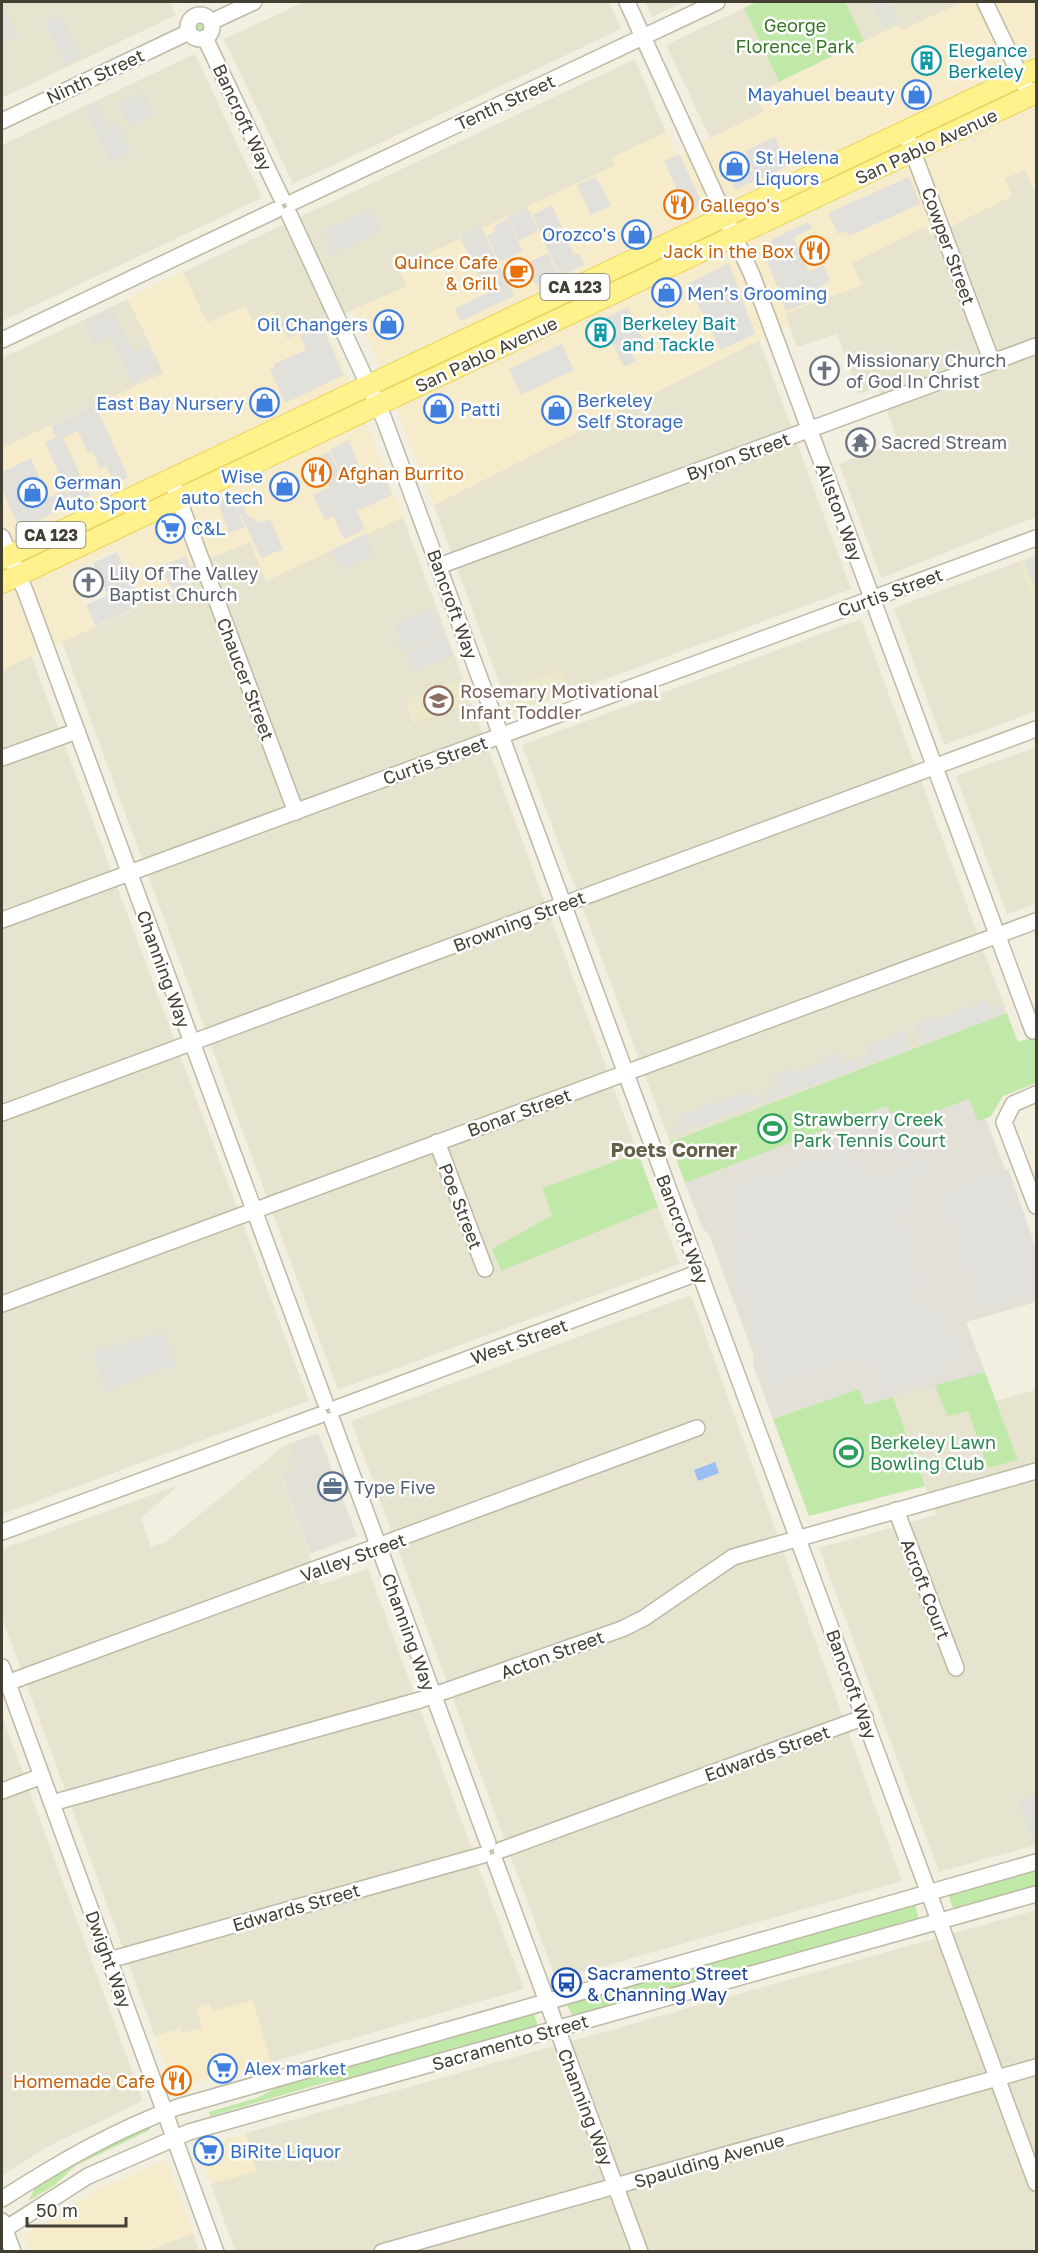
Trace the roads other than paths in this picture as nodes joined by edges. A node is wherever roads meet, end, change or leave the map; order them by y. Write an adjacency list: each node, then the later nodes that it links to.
1 (188, 2): 6 (street)
2 (254, 2): 7 (street)
3 (627, 2): 9 (street, Allston Way)
4 (717, 2): 9 (street, Tenth Street)
5 (985, 2): 11 (street)
6 (194, 16): 7 (street); 8 (street)
7 (211, 21): 10 (street)
8 (189, 32): 10 (street); 13 (street, Ninth Street)
9 (644, 36): 16 (street, Tenth Street); 17 (street, Allston Way)
10 (205, 38): 16 (street, Bancroft Way)
11 (1028, 73): 12 (street); 14 (main road, San Pablo Avenue / CA 123)
12 (1033, 95): 15 (main road, San Pablo Avenue / CA 123)
13 (2, 121)
14 (905, 131): 15 (street, Cowper Street); 17 (main road, San Pablo Avenue / CA 123)
15 (914, 152): 18 (main road, San Pablo Avenue / CA 123); 21 (street, Cowper Street)
16 (285, 206): 19 (street, Tenth Street); 22 (street, Bancroft Way)
17 (727, 217): 18 (street, Allston Way); 22 (main road, San Pablo Avenue / CA 123)
18 (736, 236): 23 (main road, San Pablo Avenue / CA 123); 24 (street, Allston Way)
19 (2, 340)
20 (1036, 346): 21 (street, Byron Street)
21 (992, 362): 24 (street, Byron Street)
22 (369, 385): 23 (street, Bancroft Way); 25 (main road, San Pablo Avenue / CA 123)
23 (378, 405): 26 (main road, San Pablo Avenue / CA 123); 30 (street, Bancroft Way)
24 (810, 429): 30 (street, Byron Street); 32 (street, Allston Way)
25 (171, 479): 26 (street, Chaucer Street); 29 (main road, San Pablo Avenue / CA 123)
26 (178, 499): 31 (main road, San Pablo Avenue / CA 123); 38 (street, Chaucer Street)
27 (2, 537): 29 (street, Channing Way)
28 (1036, 538): 32 (street, Curtis Street)
29 (5, 557): 31 (street, Channing Way)
30 (439, 566): 35 (street, Bancroft Way)
31 (10, 579): 34 (street, Channing Way)
32 (872, 598): 35 (street, Curtis Street); 37 (street, Allston Way)
33 (1036, 729): 37 (street, Browning Street)
34 (77, 731): 36 (street); 39 (street, Channing Way)
35 (501, 735): 38 (street, Curtis Street); 40 (street, Bancroft Way)
36 (2, 758)
37 (934, 767): 40 (street, Browning Street); 43 (street, Allston Way)
38 (296, 812): 39 (street, Curtis Street)
39 (129, 873): 41 (street, Curtis Street); 45 (street, Channing Way)
40 (564, 904): 45 (street, Browning Street); 46 (street, Bancroft Way)
41 (2, 920)
42 (1036, 921): 43 (street, Bonar Street)
43 (997, 935): 44 (street, Allston Way); 46 (street, Bonar Street)
44 (1033, 1031)
45 (191, 1043): 48 (street, Browning Street); 51 (street, Channing Way)
46 (625, 1072): 49 (street, Bonar Street); 53 (street, Bancroft Way)
47 (1036, 1094): 50 (street)
48 (2, 1113)
49 (437, 1142): 51 (street, Bonar Street); 52 (street, Poe Street)
50 (1036, 1206)
51 (254, 1211): 54 (street, Bonar Street); 55 (street, Channing Way)
52 (484, 1269)
53 (700, 1272): 55 (street, West Street); 60 (street, Bancroft Way)
54 (2, 1304)
55 (329, 1411): 59 (street, West Street); 61 (street, Channing Way)
56 (697, 1428): 61 (street, Valley Street)
57 (1036, 1471): 58 (street, Acton Street)
58 (896, 1510): 60 (street, Acton Street); 63 (street, Acroft Court)
59 (2, 1532)
60 (798, 1538): 65 (street, Acton Street); 66 (street, Bancroft Way)
61 (378, 1548): 64 (street, Valley Street); 65 (street, Channing Way)
62 (2, 1667): 64 (street, Dwight Way)
63 (956, 1668)
64 (7, 1683): 67 (street, Dwight Way)
65 (433, 1696): 69 (street, Acton Street); 70 (street, Channing Way)
66 (865, 1717): 70 (street, Edwards Street); 72 (street, Bancroft Way)
67 (42, 1776): 68 (street); 69 (street, Dwight Way)
68 (2, 1791)
69 (52, 1803): 75 (street, Dwight Way)
70 (492, 1852): 75 (street, Edwards Street); 76 (street, Channing Way)
71 (1036, 1862): 72 (street, Sacramento Street)
72 (929, 1893): 74 (street, Bancroft Way); 76 (street, Sacramento Street)
73 (1036, 1894): 74 (street, Sacramento Street)
74 (939, 1922): 77 (street, Sacramento Street); 79 (street, Bancroft Way)
75 (110, 1960): 80 (street, Dwight Way)
76 (546, 2001): 77 (street, Channing Way); 80 (street, Sacramento Street)
77 (556, 2030): 81 (street, Sacramento Street); 83 (street, Channing Way)
78 (1036, 2067): 79 (street, Spaulding Avenue)
79 (997, 2078): 82 (street, Bancroft Way); 83 (street, Spaulding Avenue)
80 (165, 2112): 81 (street, Dwight Way); 84 (street, Sacramento Street)
81 (174, 2137): 85 (street, Sacramento Street); 87 (street, Dwight Way)
82 (1036, 2182)
83 (615, 2187): 88 (street, Spaulding Avenue); 89 (street, Channing Way)
84 (2, 2199)
85 (3, 2227): 86 (street)
86 (13, 2252)
87 (216, 2252)
88 (382, 2252)
89 (640, 2252)

